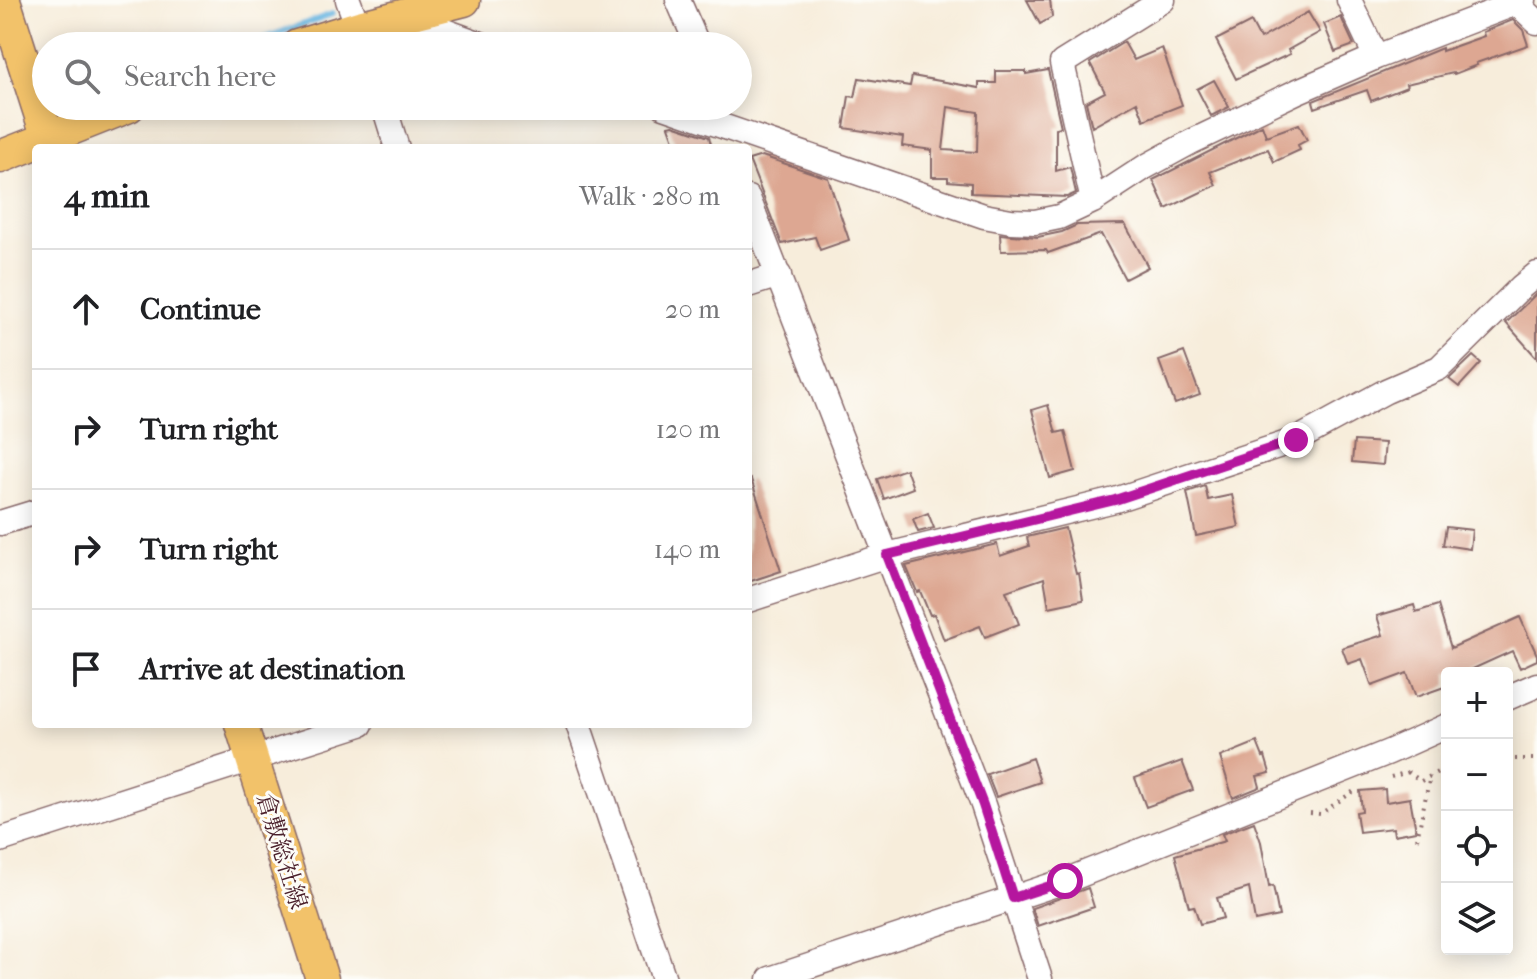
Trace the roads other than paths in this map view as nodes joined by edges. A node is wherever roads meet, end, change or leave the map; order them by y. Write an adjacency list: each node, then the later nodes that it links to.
1 (4, 0): 15 (main road)
2 (464, 0): 8 (main road)
3 (678, 0): 13 (street)
4 (1163, 0): 25 (street)
5 (1349, 0): 14 (street)
6 (1521, 2): 7 (street); 9 (street)
7 (1475, 9): 14 (street)
8 (409, 13): 10 (main road); 12 (street)
9 (1537, 22)
10 (358, 24): 11 (main road)
11 (336, 32)
12 (448, 32)
13 (692, 32)
14 (1376, 57): 25 (street)
15 (32, 88)
16 (42, 120): 21 (main road)
17 (100, 120): 21 (main road)
18 (388, 120): 22 (street)
19 (705, 120): 20 (street)
20 (726, 127): 25 (street)
21 (50, 144)
22 (396, 144)
23 (32, 149): 24 (main road)
24 (0, 157)
25 (1093, 201)
26 (752, 208): 28 (street)
27 (1537, 274): 32 (street)
28 (779, 275): 29 (street); 32 (street)
29 (752, 284)
30 (32, 513): 31 (street)
31 (0, 523)
32 (887, 555): 33 (street); 42 (street)
33 (752, 599)
34 (1537, 685): 35 (street)
35 (1513, 695)
36 (242, 728): 40 (main road, 倉敷総社線)
37 (348, 728): 40 (street)
38 (579, 728): 44 (street)
39 (1441, 729): 42 (street)
40 (253, 758): 41 (street); 43 (main road, 倉敷総社線)
41 (0, 840)
42 (1013, 898): 45 (street); 46 (street)
43 (322, 979)
44 (664, 979)
45 (770, 979)
46 (1040, 979)

